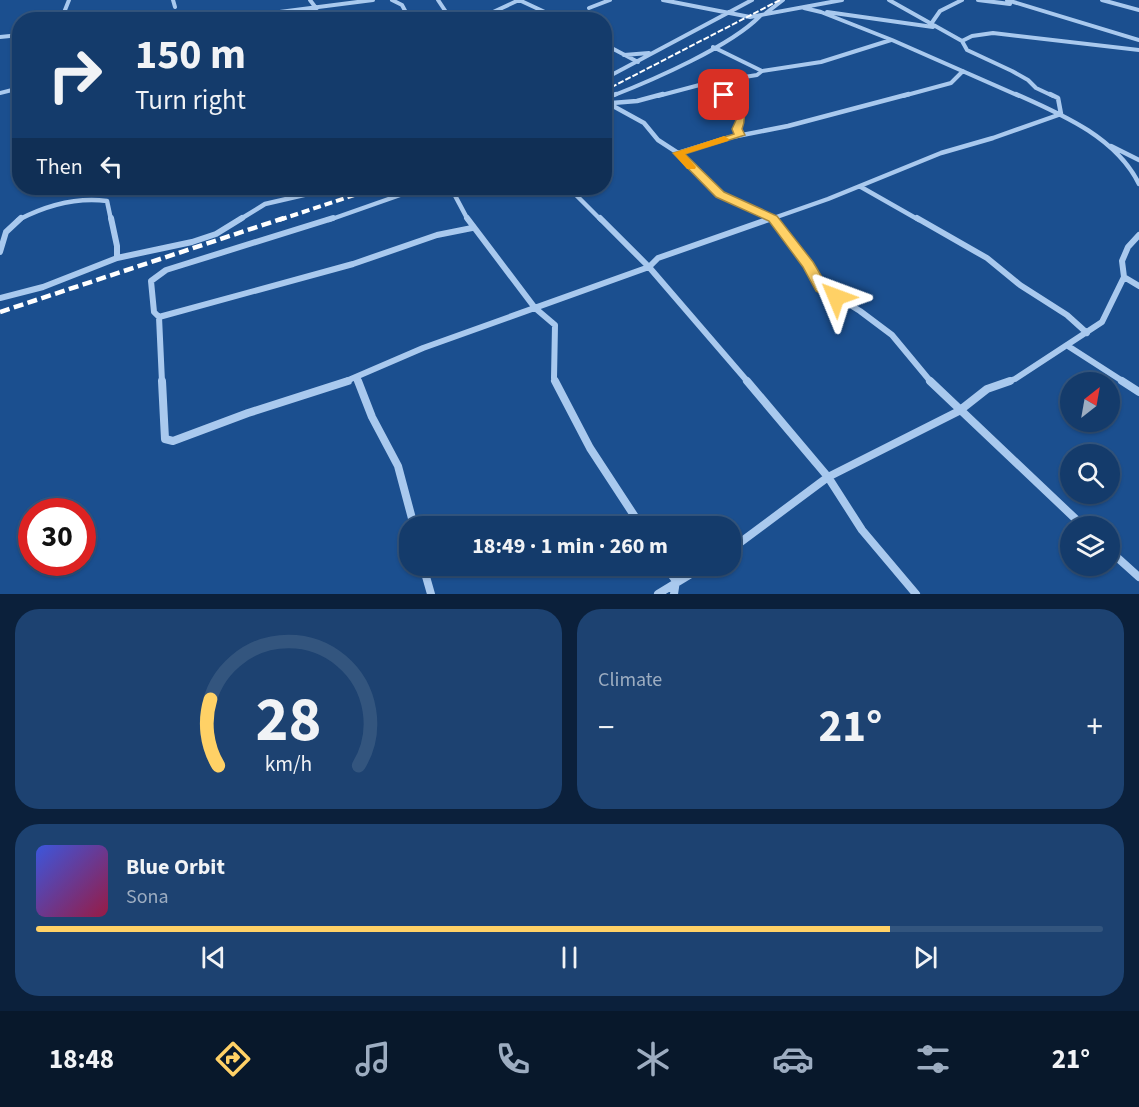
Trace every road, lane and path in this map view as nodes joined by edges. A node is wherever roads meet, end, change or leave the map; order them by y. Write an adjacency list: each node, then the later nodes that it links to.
1 (173, 0): 17 (street)
2 (310, 0): 18 (street)
3 (374, 0): 18 (street)
4 (392, 0): 24 (street)
5 (519, 0): 25 (street); 26 (street)
6 (610, 0): 19 (street)
7 (663, 0): 27 (street)
8 (752, 0): 27 (street)
9 (783, 0): 29 (street)
10 (842, 0): 20 (street)
11 (889, 0): 31 (street)
12 (962, 0): 31 (street)
13 (978, 0): 16 (street)
14 (1007, 0): 16 (street)
15 (1102, 0): 21 (street)
16 (1020, 5): 34 (street)
17 (175, 8)
18 (316, 8): 22 (street); 23 (street)
19 (589, 8)
20 (804, 8): 28 (street); 29 (street)
21 (1139, 10)
22 (283, 12)
23 (317, 12)
24 (406, 12)
25 (495, 12)
26 (544, 12)
27 (731, 12): 30 (street); 39 (street)
28 (821, 12): 32 (street); 33 (street)
29 (765, 14): 30 (street)
30 (760, 16): 36 (street)
31 (931, 24): 32 (street)
32 (936, 27): 35 (street)
33 (892, 40): 42 (street); 43 (street)
34 (1139, 40)
35 (962, 41): 38 (street); 47 (street)
36 (713, 47): 42 (street); 46 (street)
37 (612, 49): 40 (street)
38 (1139, 50)
39 (649, 53): 40 (street); 41 (street)
40 (623, 55): 41 (street)
41 (639, 62): 44 (street)
42 (762, 71): 45 (street)
43 (963, 71): 47 (street); 48 (street)
44 (612, 75)
45 (707, 83): 46 (street); 48 (street)
46 (612, 100): 50 (street)
47 (1060, 114): 49 (street); 53 (street)
48 (740, 135): 50 (street)
49 (1097, 139): 51 (street); 52 (street)
50 (678, 153): 58 (street)
51 (1139, 160)
52 (1139, 184)
53 (861, 187): 58 (street); 69 (street)
54 (304, 195): 62 (street)
55 (400, 195): 68 (street)
56 (455, 195): 59 (street)
57 (576, 195): 63 (street)
58 (773, 218): 63 (street); 73 (street)
59 (472, 228): 67 (street); 68 (street)
60 (1139, 235): 64 (street)
61 (0, 252): 62 (street)
62 (117, 258): 66 (street)
63 (649, 267): 67 (street); 74 (street)
64 (1124, 277): 65 (street); 69 (street)
65 (1139, 286)
66 (0, 298)
67 (534, 308): 71 (street); 76 (street)
68 (159, 317): 71 (street)
69 (1088, 333): 70 (street)
70 (1068, 346): 72 (street); 73 (street)
71 (357, 378): 75 (street)
72 (1139, 392)
73 (959, 411): 74 (street); 77 (street)
74 (828, 477): 78 (street); 88 (street)
75 (411, 516)
76 (634, 516)
77 (1072, 516)
78 (741, 542)
79 (1120, 560): 83 (street)
80 (426, 576): 85 (street)
81 (672, 576): 84 (street)
82 (685, 576): 84 (street)
83 (1139, 577)
84 (676, 581): 86 (street); 87 (street)
85 (431, 594)
86 (658, 594)
87 (674, 594)
88 (916, 594)

